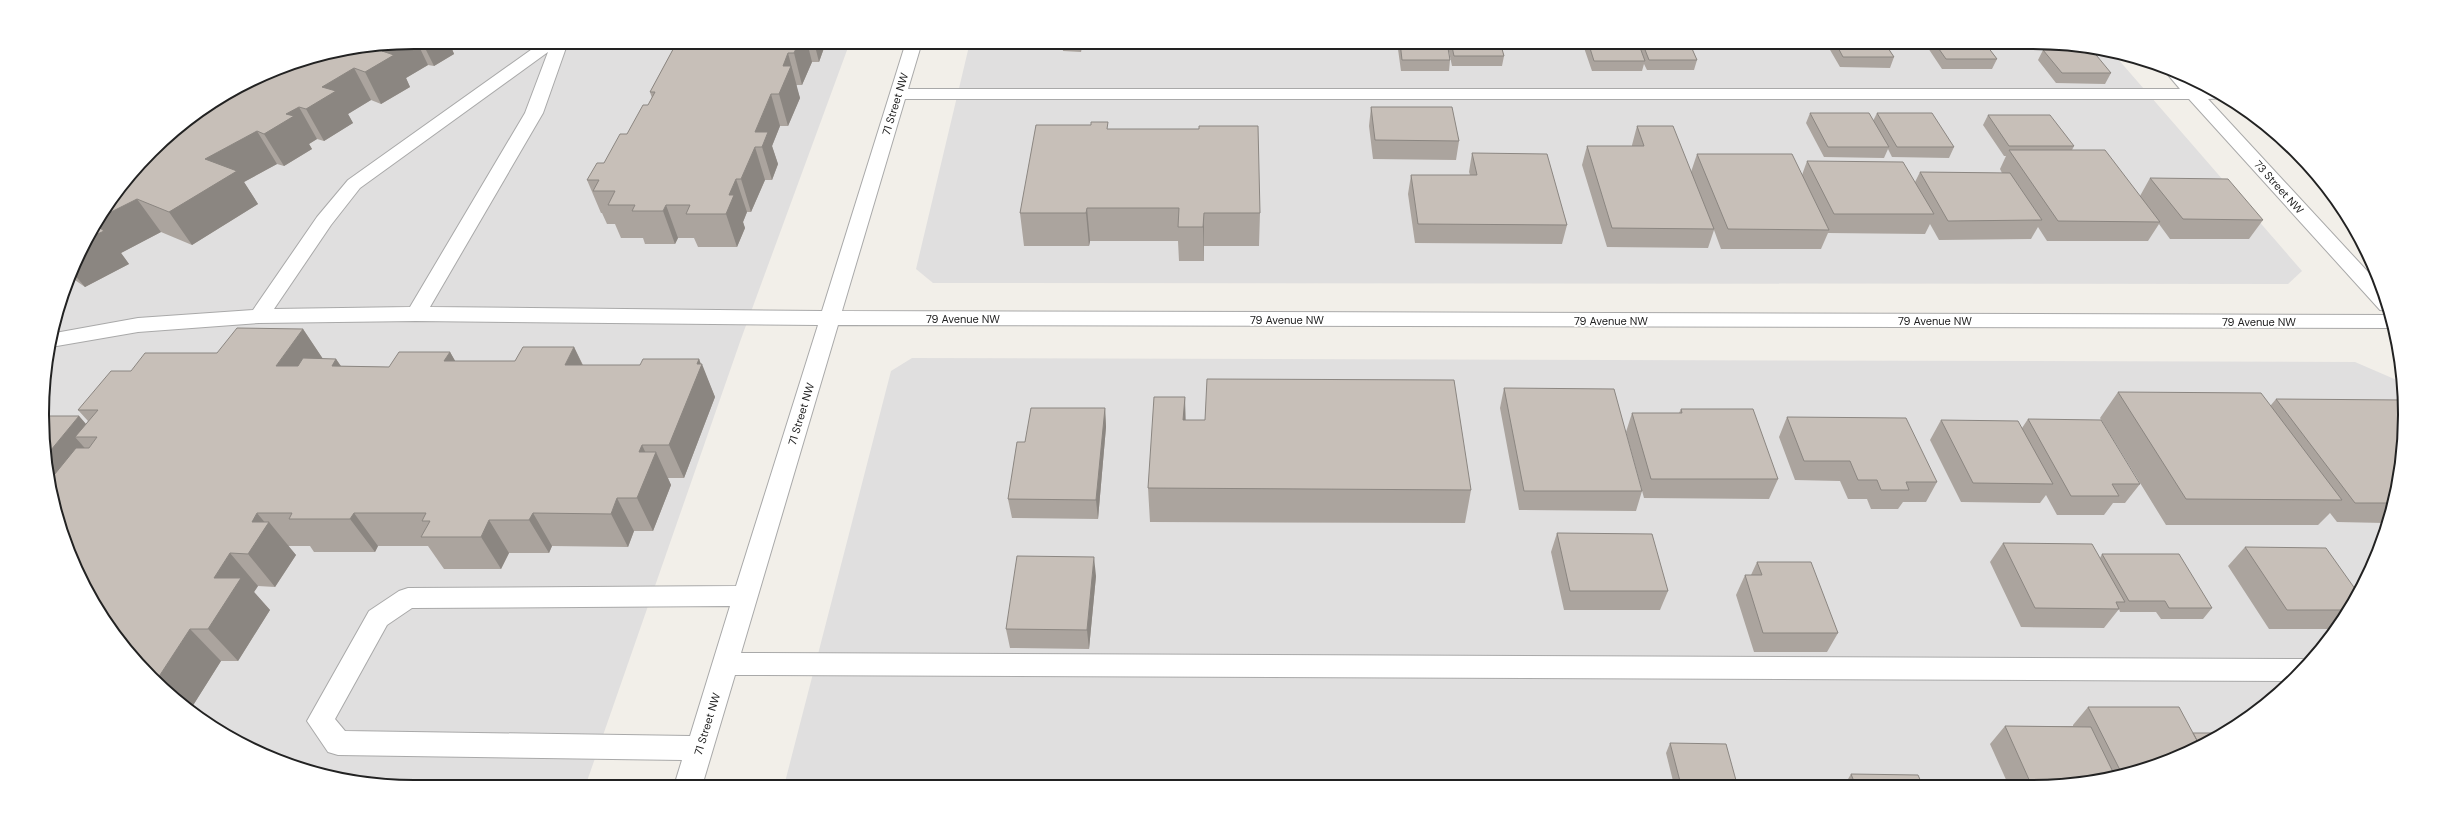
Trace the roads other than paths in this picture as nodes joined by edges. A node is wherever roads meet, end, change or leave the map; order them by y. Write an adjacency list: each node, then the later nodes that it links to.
1 (542, 49): 10 (street)
2 (557, 49): 9 (street)
3 (912, 49): 5 (street, 71 Street NW)
4 (2184, 82): 6 (street, 73 Street NW)
5 (898, 94): 6 (street); 11 (street, 71 Street NW)
6 (2195, 94): 7 (street); 8 (street, 73 Street NW)
7 (2207, 94)
8 (2378, 296)
9 (416, 314): 10 (street, 79 Avenue NW); 11 (street, 79 Avenue NW)
10 (259, 316): 13 (street, 79 Avenue NW)
11 (830, 318): 12 (street, 79 Avenue NW); 14 (street, 71 Street NW)
12 (2386, 322)
13 (57, 339)
14 (746, 596): 15 (street, 71 Street NW); 17 (street)
15 (726, 664): 16 (street); 17 (street, 71 Street NW)
16 (2294, 670)
17 (700, 748): 18 (street, 71 Street NW)
18 (690, 780)

